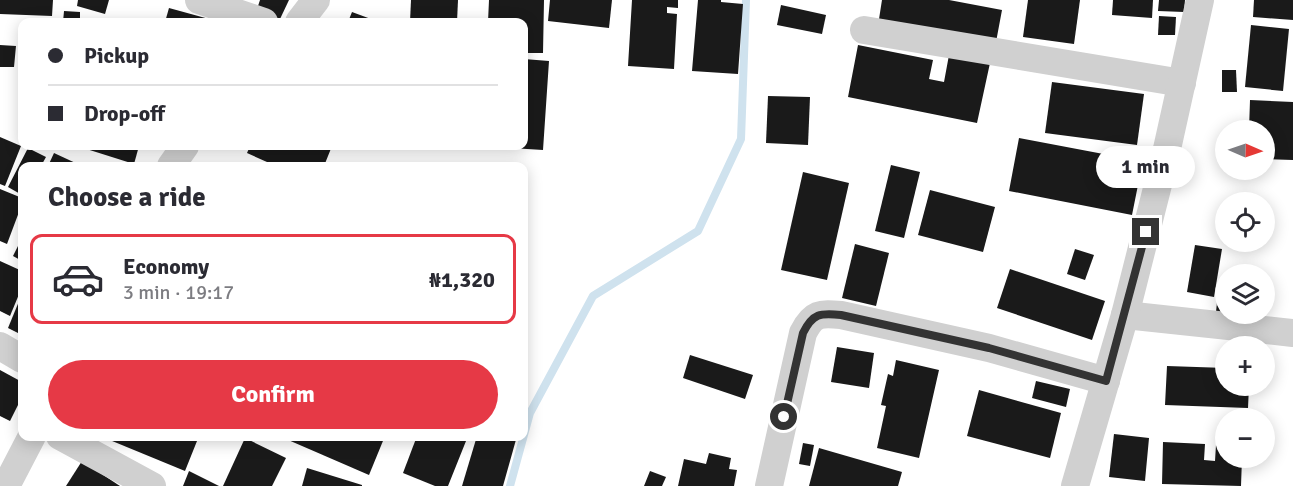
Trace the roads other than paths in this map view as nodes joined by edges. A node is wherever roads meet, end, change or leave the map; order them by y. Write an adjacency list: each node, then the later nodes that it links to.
1 (199, 0): 4 (street)
2 (316, 0): 5 (street)
3 (1200, 0): 7 (street)
4 (252, 18)
5 (302, 18)
6 (864, 30): 7 (street)
7 (1182, 83): 8 (street)
8 (1125, 315): 9 (street); 12 (street)
9 (1293, 333)
10 (0, 346): 11 (street)
11 (18, 357)
12 (1106, 381): 17 (street); 18 (street)
13 (29, 441): 15 (street)
14 (69, 441): 16 (street)
15 (6, 486)
16 (152, 486)
17 (769, 486)
18 (1075, 486)

